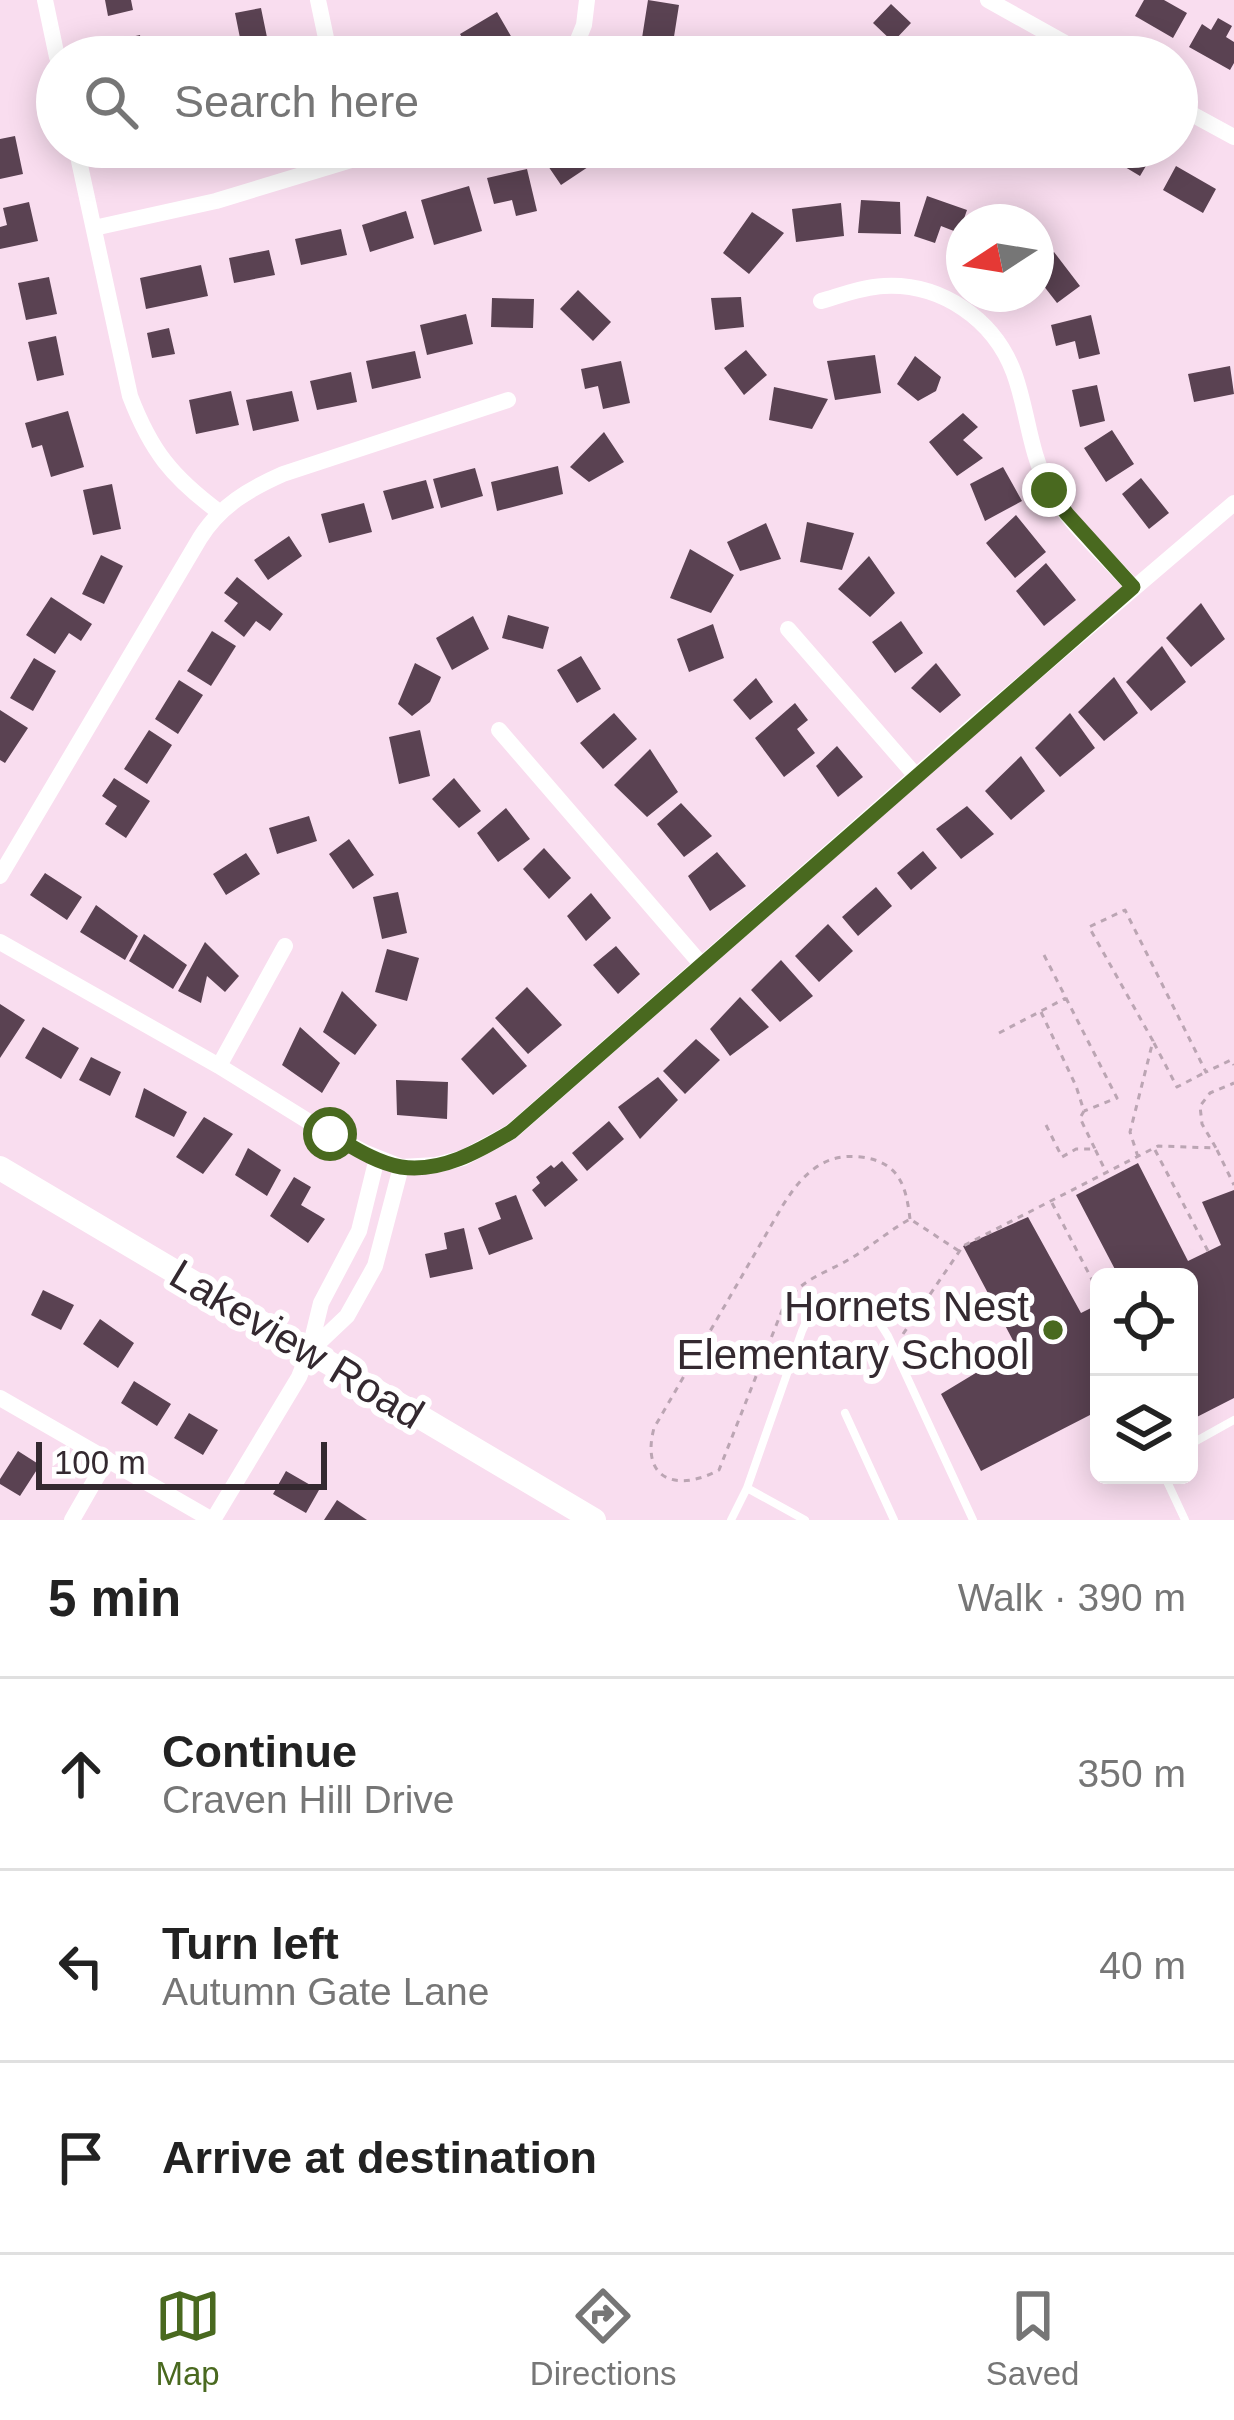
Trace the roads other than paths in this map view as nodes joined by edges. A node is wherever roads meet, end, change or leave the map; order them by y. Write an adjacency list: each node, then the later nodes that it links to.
1 (45, 0): 5 (street)
2 (318, 0): 6 (street)
3 (587, 0): 7 (street)
4 (988, 0): 8 (street)
5 (53, 36)
6 (326, 36)
7 (580, 36)
8 (1052, 36)
9 (1198, 117): 10 (street)
10 (1234, 137)
11 (81, 168): 13 (street)
12 (310, 168): 13 (street)
13 (94, 228): 17 (street)
14 (821, 301): 18 (street)
15 (508, 400): 17 (street)
16 (1234, 503): 18 (street)
17 (219, 512): 22 (street)
18 (1133, 587): 21 (street)
19 (788, 629): 21 (street)
20 (499, 730): 25 (street)
21 (916, 776): 25 (street)
22 (0, 876)
23 (0, 942): 26 (street)
24 (285, 946): 26 (street)
25 (701, 964): 28 (street)
26 (219, 1066): 27 (street)
27 (377, 1158): 28 (street); 30 (street)
28 (401, 1167): 30 (street)
29 (0, 1168): 30 (main road, Lakeview Road)
30 (309, 1352): 39 (street); 40 (main road, Lakeview Road)
31 (0, 1399): 35 (street)
32 (845, 1413): 43 (lane)
33 (1234, 1420): 34 (lane)
34 (1198, 1440)
35 (107, 1459): 38 (street); 39 (street)
36 (1168, 1484): 45 (lane)
37 (747, 1488): 41 (lane); 42 (lane); 44 (lane)
38 (72, 1520)
39 (213, 1520)
40 (594, 1520)
41 (730, 1520)
42 (805, 1520)
43 (894, 1520)
44 (973, 1520)
45 (1186, 1520)

